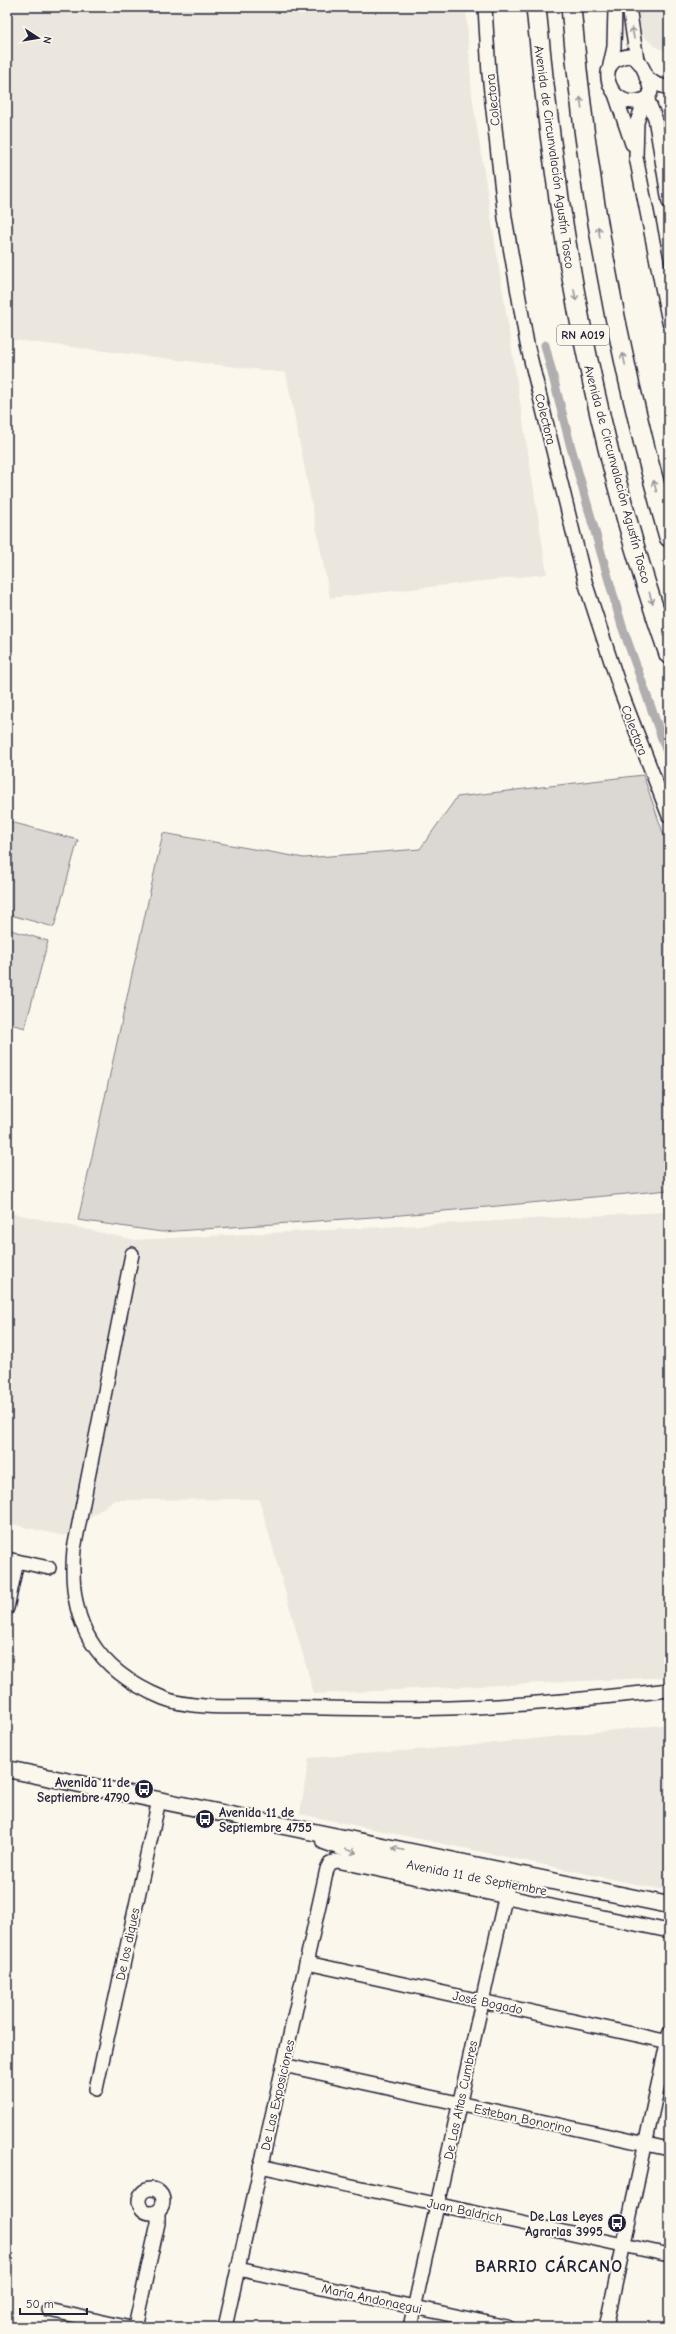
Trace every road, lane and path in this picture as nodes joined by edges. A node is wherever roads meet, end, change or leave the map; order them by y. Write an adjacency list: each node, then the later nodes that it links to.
1 (485, 7): 18 (street, Colectora)
2 (536, 7): 17 (highway, Avenida de Circunvalación Agustín Tosco / RN A019, one-way to 17)
3 (571, 7): 16 (highway, RN A019, one-way to 3)
4 (615, 7): 7 (street)
5 (629, 7): 6 (street, one-way to 5)
6 (637, 60): 7 (street); 8 (street)
7 (610, 65): 10 (street)
8 (646, 77): 9 (street); 11 (street)
9 (669, 89): 11 (street)
10 (615, 94): 11 (street); 12 (street)
11 (648, 97): 12 (street); 13 (street)
12 (636, 157): 15 (street)
13 (667, 178): 14 (street)
14 (669, 202)
15 (669, 322)
16 (669, 537)
17 (669, 654)
18 (669, 816)
19 (132, 1254): 23 (street)
20 (12, 1560): 21 (street); 22 (street)
21 (49, 1568)
22 (7, 1608)
23 (669, 1690)
24 (9, 1770): 25 (main road, Avenida 11 de Septiembre)
25 (159, 1800): 26 (main road, Avenida 11 de Septiembre); 35 (street, De los diques)
26 (289, 1826): 27 (main road, Avenida 11 de Septiembre, one-way to 26); 27 (main road, Avenida 11 de Septiembre, one-way to 27)
27 (508, 1884): 28 (main road, Avenida 11 de Septiembre); 29 (main road, Avenida 11 de Septiembre); 30 (street); 31 (street, De Las Exposiciones); 32 (street, De Las Altas Cumbres)
28 (669, 1905)
29 (669, 1916)
30 (669, 1931)
31 (307, 1963): 32 (street, José Bogado); 34 (street, De Las Exposiciones)
32 (482, 2001): 33 (street, José Bogado); 36 (street, De Las Altas Cumbres)
33 (668, 2039): 37 (street)
34 (283, 2065): 36 (street, Esteban Bonorino); 39 (street, De Las Exposiciones)
35 (96, 2089)
36 (459, 2104): 37 (street, Esteban Bonorino); 40 (street, De Las Altas Cumbres)
37 (645, 2144): 38 (street, Esteban Bonorino); 42 (street)
38 (669, 2150)
39 (260, 2166): 40 (street, Juan Baldrich); 44 (street, De Las Exposiciones)
40 (437, 2204): 42 (street, Juan Baldrich); 45 (street, De Las Altas Cumbres)
41 (158, 2211): 48 (street)
42 (623, 2245): 43 (street, Juan Baldrich); 52 (street)
43 (669, 2255)
44 (238, 2269): 45 (street, María Andonaegui); 49 (street, De Las Exposiciones)
45 (415, 2307): 50 (street, De Las Altas Cumbres); 51 (street, María Andonaegui)
46 (49, 2310): 47 (street)
47 (126, 2327)
48 (135, 2327)
49 (225, 2327)
50 (410, 2327)
51 (507, 2327)
52 (606, 2327)

